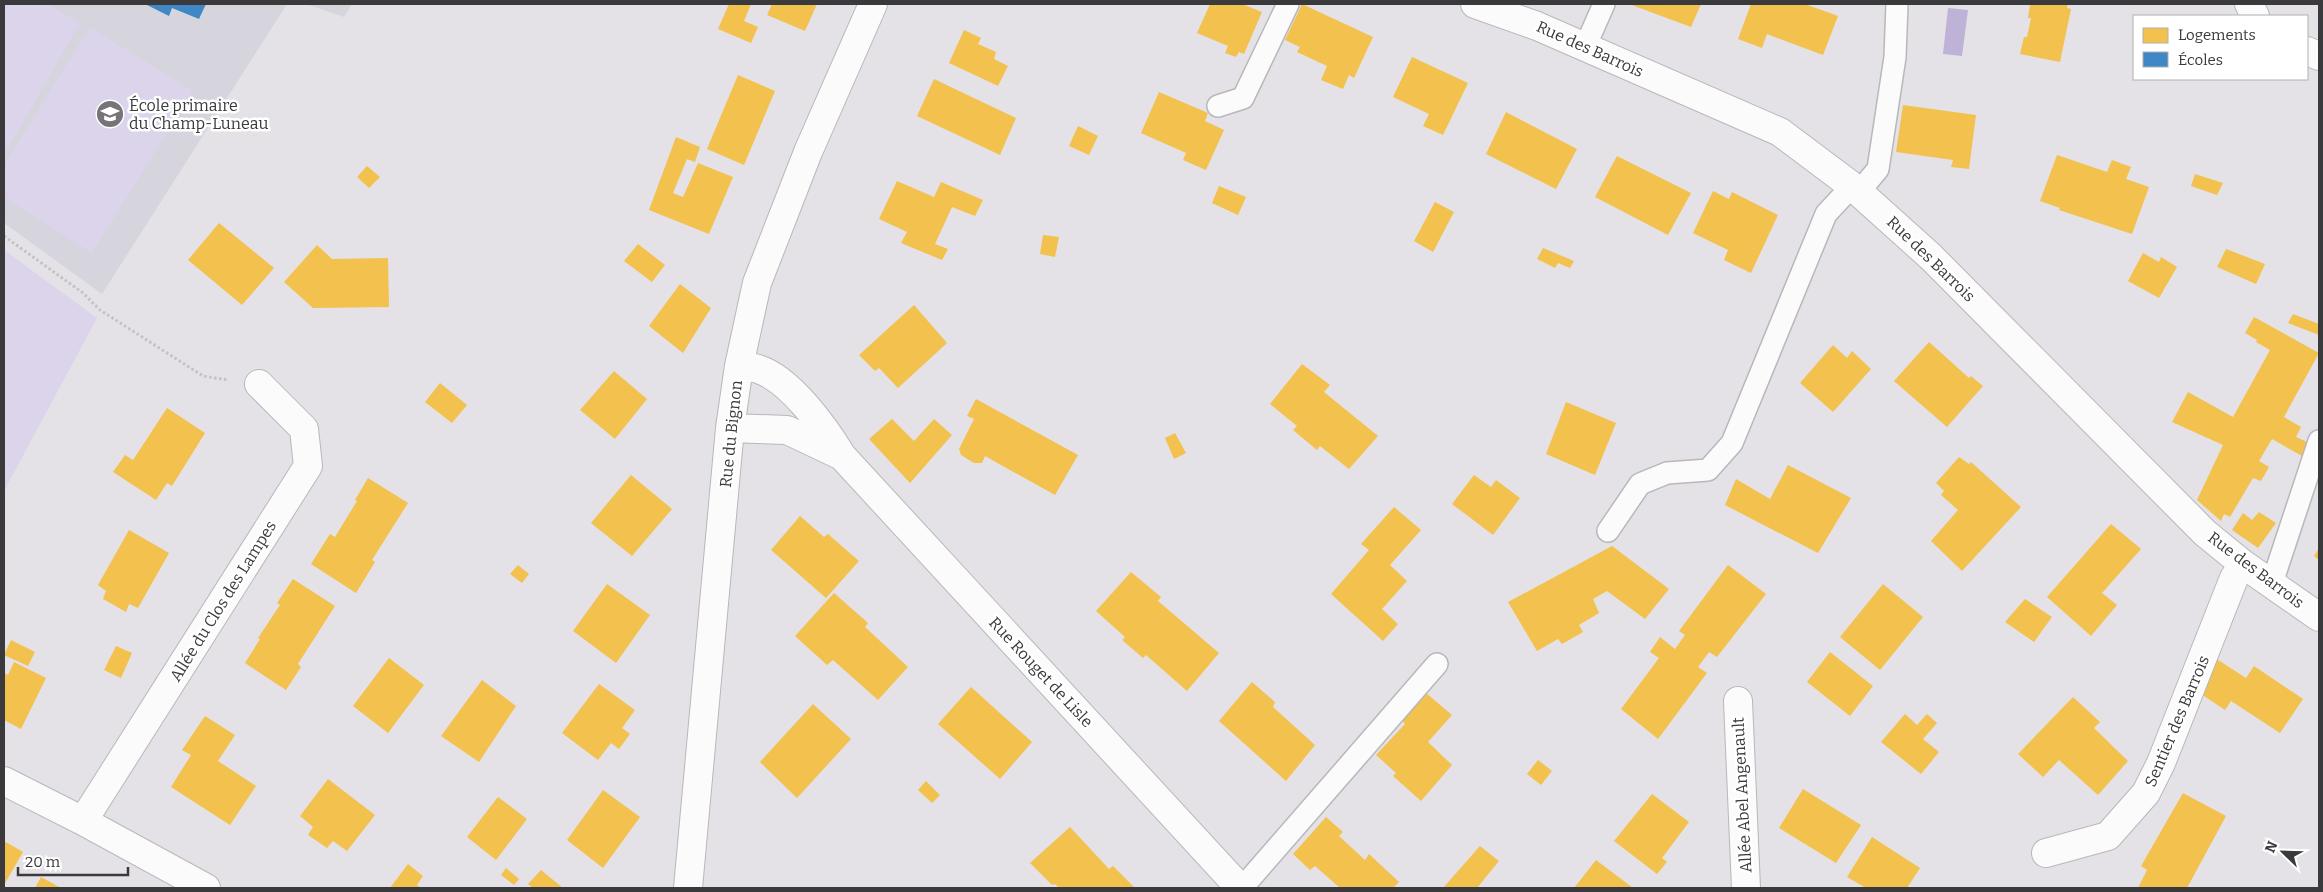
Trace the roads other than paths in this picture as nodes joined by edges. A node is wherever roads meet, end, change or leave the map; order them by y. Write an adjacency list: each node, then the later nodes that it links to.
1 (873, 4): 10 (street, Rue du Bignon)
2 (1288, 4): 8 (lane)
3 (1475, 4): 6 (street, Rue des Barrois)
4 (1604, 4): 7 (lane)
5 (1897, 4): 9 (lane)
6 (1542, 15): 7 (street, Rue des Barrois)
7 (1585, 47): 9 (street, Rue des Barrois)
8 (1218, 106)
9 (1855, 189): 15 (lane); 16 (street, Rue des Barrois)
10 (738, 366): 12 (street, Rue du Bignon); 14 (street, Rue Rouget de Lisle)
11 (259, 384): 22 (street, Allée du Clos des Lampes)
12 (730, 428): 14 (street, Rue Rouget de Lisle); 25 (street, Rue du Bignon)
13 (2319, 441): 17 (lane)
14 (842, 456): 26 (street, Rue Rouget de Lisle)
15 (1608, 531)
16 (2243, 564): 17 (street, Rue des Barrois); 23 (street, Sentier des Barrois)
17 (2272, 583): 18 (street, Rue des Barrois)
18 (2319, 617)
19 (1437, 664): 26 (lane)
20 (1738, 701): 27 (street, Allée Abel Angenault)
21 (4, 781): 22 (street)
22 (83, 821): 24 (street)
23 (2046, 853)
24 (206, 888)
25 (688, 888)
26 (1241, 888)
27 (1746, 888)

